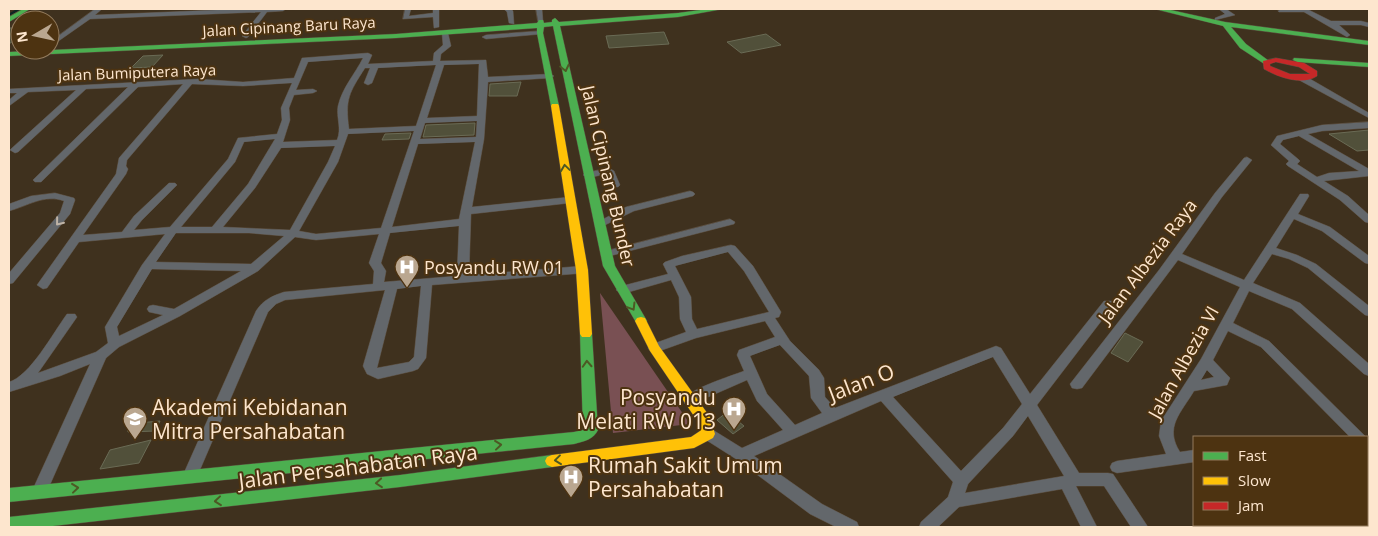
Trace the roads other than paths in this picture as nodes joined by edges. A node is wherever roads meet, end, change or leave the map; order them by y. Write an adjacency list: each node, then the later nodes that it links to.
1 (28, 9): 16 (street)
2 (99, 9): 15 (street)
3 (283, 9): 12 (street)
4 (408, 9): 18 (street)
5 (507, 9): 19 (street)
6 (539, 9): 23 (street)
7 (690, 9): 14 (street, Jalan Cipinang Baru Raya)
8 (720, 9): 20 (street, Jalan Cipinang Baru Raya)
9 (1158, 9): 17 (street)
10 (1177, 9): 17 (street)
11 (1304, 9): 13 (street); 21 (street)
12 (265, 10): 15 (street); 25 (street)
13 (1281, 11)
14 (620, 12): 20 (street, Jalan Cipinang Baru Raya)
15 (88, 17): 27 (street)
16 (9, 20)
17 (1227, 20): 24 (street); 28 (street); 32 (street)
18 (438, 21): 19 (street, Jalan Cipinang Baru Raya); 23 (street, Jalan Cipinang Baru Raya); 25 (street, Jalan Cipinang Baru Raya); 30 (street, Jalan Cipinang Baru Raya); 33 (street)
19 (512, 23): 23 (street, Jalan Cipinang Baru Raya)
20 (555, 23): 23 (street, Jalan Cipinang Baru Raya); 51 (street, Jalan Cipinang Bunder, one-way to 51)
21 (1329, 23): 22 (street); 24 (street)
22 (1369, 25)
23 (540, 27): 26 (street); 38 (street, Jalan Cipinang Bunder)
24 (1347, 35): 28 (street)
25 (246, 36): 29 (street, Jalan Cipinang Baru Raya)
26 (486, 37)
27 (60, 38)
28 (1367, 42)
29 (60, 45)
30 (9, 54)
31 (1331, 61): 32 (street); 34 (street); 37 (street)
32 (1277, 62): 37 (street); 39 (street)
33 (439, 63): 36 (street); 41 (street); 56 (street)
34 (1369, 65)
35 (363, 66): 36 (street); 40 (street); 60 (street)
36 (375, 66): 43 (street)
37 (1311, 70): 39 (street)
38 (550, 76): 41 (street); 52 (street, Jalan Cipinang Bunder)
39 (1302, 78): 53 (street)
40 (296, 80): 42 (street, Jalan Bumiputera Raya); 49 (street)
41 (484, 80): 54 (street)
42 (189, 82): 44 (street, Jalan Bumiputera Raya); 87 (street)
43 (368, 83)
44 (134, 85): 45 (street, Jalan Bumiputera Raya); 68 (street)
45 (84, 88): 46 (street, Jalan Bumiputera Raya); 64 (street)
46 (26, 90): 47 (street, Jalan Bumiputera Raya); 50 (street)
47 (9, 91)
48 (313, 91): 49 (street)
49 (292, 94): 62 (street)
50 (9, 104)
51 (574, 106): 52 (street); 55 (street, Jalan Cipinang Bunder)
52 (556, 108): 57 (street, Jalan Cipinang Bunder)
53 (1369, 116)
54 (481, 118): 56 (street); 61 (street)
55 (578, 122): 57 (street); 67 (street, Jalan Cipinang Bunder)
56 (420, 125): 60 (street); 63 (street)
57 (558, 125): 74 (street, Jalan Cipinang Bunder, one-way to 57)
58 (1369, 126): 59 (street)
59 (1301, 134): 66 (street); 69 (street)
60 (343, 137): 62 (street); 85 (street)
61 (480, 139): 63 (street); 76 (street)
62 (280, 141): 82 (street); 83 (street)
63 (414, 142): 84 (street)
64 (15, 150)
65 (1247, 160): 90 (street, Jalan Albezia Raya)
66 (1369, 173): 69 (street)
67 (588, 175): 70 (street); 81 (street, Jalan Cipinang Bunder)
68 (38, 180)
69 (1316, 180): 78 (street)
70 (615, 184)
71 (172, 185): 86 (street)
72 (690, 194): 81 (street)
73 (1304, 196): 77 (street, Jalan Albezia VI)
74 (570, 200): 76 (street); 94 (street, Jalan Cipinang Bunder)
75 (9, 208): 97 (street, one-way to 97)
76 (466, 211): 79 (street)
77 (1292, 215): 88 (street, Jalan Albezia VI); 91 (street)
78 (1369, 220)
79 (464, 222): 84 (street); 96 (street)
80 (730, 222): 89 (street)
81 (599, 224): 89 (street, Jalan Cipinang Bunder)
82 (173, 230): 83 (street); 86 (street); 92 (street)
83 (215, 230): 85 (street)
84 (385, 232): 85 (street); 101 (street)
85 (292, 233): 93 (street)
86 (126, 234): 87 (street)
87 (76, 239): 100 (street)
88 (1269, 250): 99 (street, Jalan Albezia VI); 105 (street)
89 (606, 254): 102 (street, Jalan Cipinang Bunder)
90 (1176, 255): 99 (street); 118 (street, Jalan Albezia Raya)
91 (1369, 261)
92 (148, 265): 93 (street); 112 (street)
93 (254, 268): 106 (street)
94 (582, 270): 96 (street); 125 (street, Jalan Cipinang Bunder, one-way to 94)
95 (673, 276): 102 (street); 107 (street); 110 (street)
96 (463, 279): 98 (street)
97 (9, 280)
98 (427, 282): 101 (street); 101 (street)
99 (1247, 284): 109 (street, Jalan Albezia VI); 116 (street)
100 (43, 285)
101 (385, 286): 134 (street)
102 (622, 290): 113 (street, Jalan Cipinang Bunder, one-way to 113)
103 (1108, 304): 123 (street)
104 (153, 309): 106 (street)
105 (1369, 312)
106 (176, 313): 112 (street)
107 (768, 316): 110 (street); 111 (street)
108 (71, 317): 119 (street)
109 (1227, 324): 115 (street, Jalan Albezia VI); 128 (street)
110 (693, 334): 113 (street)
111 (783, 339): 117 (street); 124 (street)
112 (115, 344): 114 (street)
113 (654, 348): 122 (street, Jalan Cipinang Bunder)
114 (101, 355): 119 (street); 137 (street)
115 (1206, 361): 120 (street, Jalan Albezia VI); 120 (street)
116 (1369, 371)
117 (752, 373): 122 (street); 126 (street)
118 (1077, 384)
119 (15, 385)
120 (1190, 387): 131 (street, Jalan Albezia VI)
121 (884, 395): 123 (street, Jalan O); 124 (street, Jalan O); 135 (street)
122 (690, 400): 127 (street, Jalan Cipinang Bunder)
123 (1028, 405): 135 (street); 136 (street)
124 (832, 415): 126 (street, Jalan O)
125 (591, 430): 133 (street, Jalan Persahabatan Raya, one-way to 125)
126 (792, 431): 129 (street, Jalan O)
127 (708, 434): 129 (street); 133 (street, Jalan Persahabatan Raya, one-way to 133)
128 (1359, 436)
129 (741, 454): 141 (street)
130 (1193, 456): 131 (street)
131 (1176, 458): 132 (street)
132 (1117, 467)
133 (401, 468): 134 (street, Jalan Persahabatan Raya); 140 (street, Jalan Persahabatan Raya, one-way to 140)
134 (191, 475): 137 (street, Jalan Persahabatan Raya, one-way to 134)
135 (961, 481): 139 (street)
136 (1070, 481): 139 (street); 143 (street); 144 (street)
137 (40, 491): 138 (street, Jalan Persahabatan Raya)
138 (9, 495)
139 (956, 501): 142 (street)
140 (9, 524)
141 (850, 527)
142 (927, 527)
143 (1089, 527)
144 (1140, 527)

